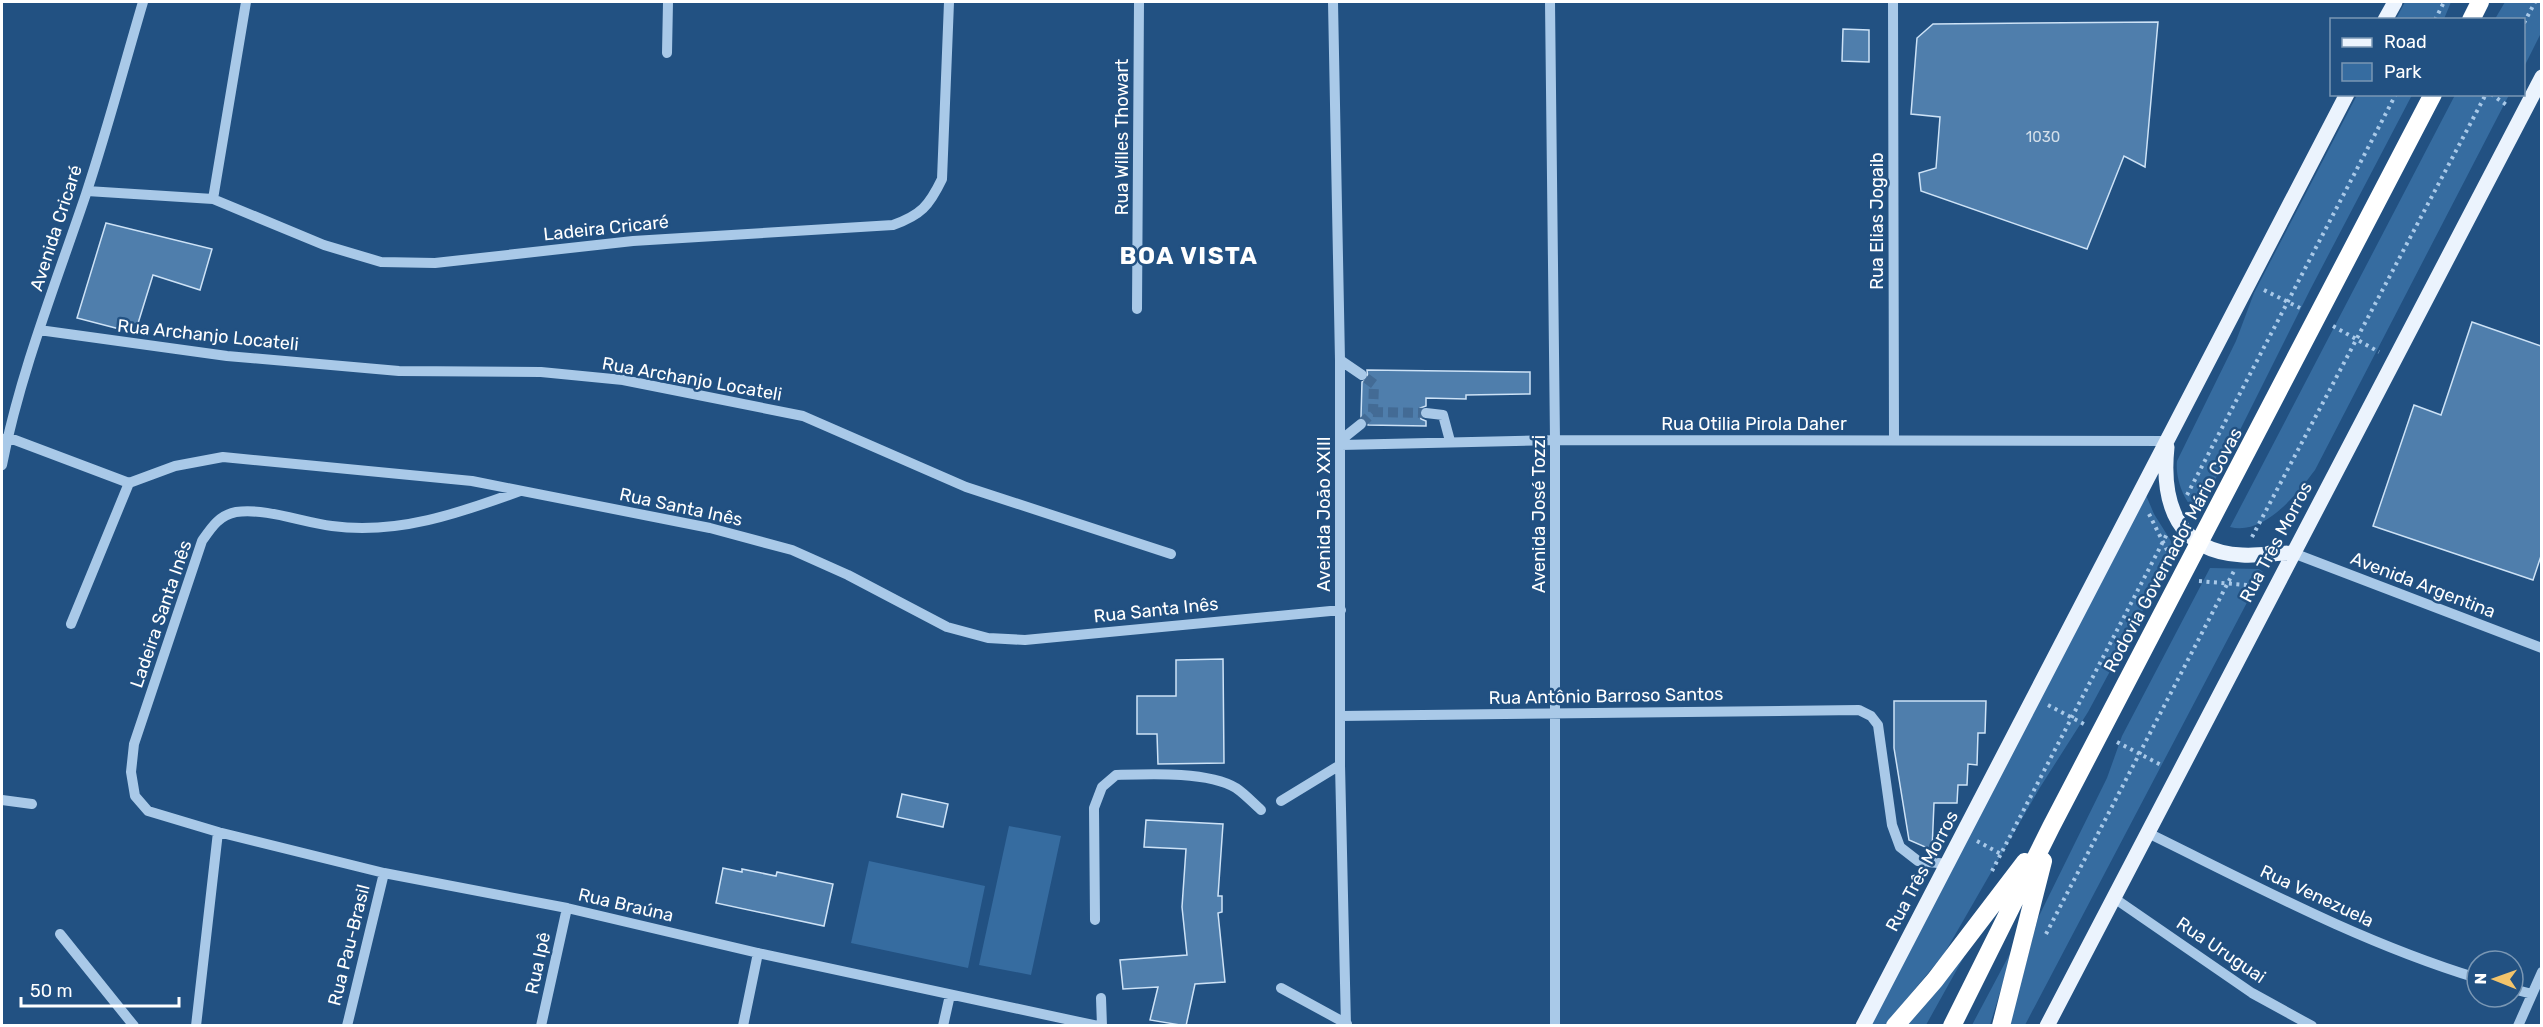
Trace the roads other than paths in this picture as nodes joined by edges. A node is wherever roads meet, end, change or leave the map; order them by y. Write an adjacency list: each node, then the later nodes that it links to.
1 (144, 2): 17 (street, Avenida Cricaré)
2 (246, 2): 18 (street)
3 (668, 2): 13 (street)
4 (949, 2): 18 (street, Ladeira Cricaré)
5 (1139, 2): 19 (street, Rua Willes Thowart)
6 (1333, 2): 21 (street, Avenida João XXIII)
7 (1550, 2): 26 (street, Avenida José Tozzi)
8 (1893, 2): 27 (street, Rua Elias Jogaib)
9 (2395, 2): 11 (main road)
10 (2480, 2): 12 (highway)
11 (2386, 18)
12 (2472, 18)
13 (667, 53)
14 (2541, 77): 35 (main road, Rua Três Morros)
15 (2346, 96): 29 (main road, Rua Três Morros)
16 (2432, 96): 34 (highway, Rodovia Governador Mário Covas)
17 (87, 191): 18 (street, Ladeira Cricaré); 20 (street, Avenida Cricaré)
18 (213, 199)
19 (1137, 309)
20 (39, 330): 25 (street, Avenida Cricaré); 36 (street, Rua Archanjo Locateli)
21 (1340, 360): 22 (street); 30 (street, Avenida João XXIII)
22 (1362, 375)
23 (1426, 413): 28 (street)
24 (1361, 424): 30 (street)
25 (7, 437): 31 (street, Avenida Cricaré); 32 (street)
26 (1555, 440): 27 (street, Rua Otilia Pirola Daher); 28 (street, Rua Otilia Pirola Daher); 40 (street, Avenida José Tozzi)
27 (1894, 440): 29 (street, Rua Otilia Pirola Daher)
28 (1450, 441): 30 (street, Rua Otilia Pirola Daher)
29 (2168, 441): 34 (main road); 51 (main road, Rua Três Morros)
30 (1341, 443): 37 (street, Avenida João XXIII)
31 (2, 465)
32 (129, 483): 33 (street, Rua Santa Inês); 38 (street)
33 (520, 491): 37 (street, Rua Santa Inês); 47 (street, Ladeira Santa Inês)
34 (2200, 546): 35 (main road); 48 (highway, Rodovia Governador Mário Covas)
35 (2293, 553): 39 (street, Avenida Argentina); 50 (main road, Rua Três Morros)
36 (1171, 555)
37 (1341, 609): 41 (street, Avenida João XXIII)
38 (71, 624)
39 (2541, 648)
40 (1556, 713): 41 (street, Rua Antônio Barroso Santos); 51 (street, Rua Antônio Barroso Santos); 73 (street, Avenida José Tozzi)
41 (1340, 716): 42 (street, Avenida João XXIII)
42 (1340, 765): 44 (street); 65 (street, Avenida João XXIII)
43 (2, 800): 45 (street)
44 (1281, 801)
45 (32, 804)
46 (1261, 810): 55 (street)
47 (148, 811): 49 (street, Rua Braúna)
48 (2051, 827): 75 (highway); 76 (highway, Rodovia Governador Mário Covas); 77 (highway)
49 (218, 832): 52 (street, Rua Braúna); 67 (street)
50 (2148, 833): 53 (main road, Rua Três Morros); 59 (street, Rua Venezuela)
51 (1948, 864): 74 (main road, Rua Três Morros)
52 (384, 873): 54 (street, Rua Braúna); 68 (street, Rua Pau-Brasil)
53 (2114, 898): 78 (main road, Rua Três Morros); 79 (street, Rua Uruguai)
54 (567, 908): 57 (street, Rua Braúna); 69 (street, Rua Ipê)
55 (1095, 920)
56 (60, 934): 66 (street)
57 (758, 953): 62 (street, Rua Braúna); 70 (street)
58 (2541, 972): 63 (street)
59 (2465, 974)
60 (1281, 988): 65 (street)
61 (2525, 992): 63 (street)
62 (950, 994): 71 (street); 72 (street, Rua Braúna)
63 (2532, 994): 80 (street)
64 (1101, 998): 72 (street)
65 (1347, 1025)
66 (134, 1026)
67 (196, 1026)
68 (346, 1026)
69 (541, 1026)
70 (742, 1026)
71 (943, 1026)
72 (1100, 1026)
73 (1555, 1026)
74 (1863, 1026)
75 (1895, 1026)
76 (1952, 1026)
77 (2001, 1026)
78 (2047, 1026)
79 (2312, 1026)
80 (2518, 1026)

